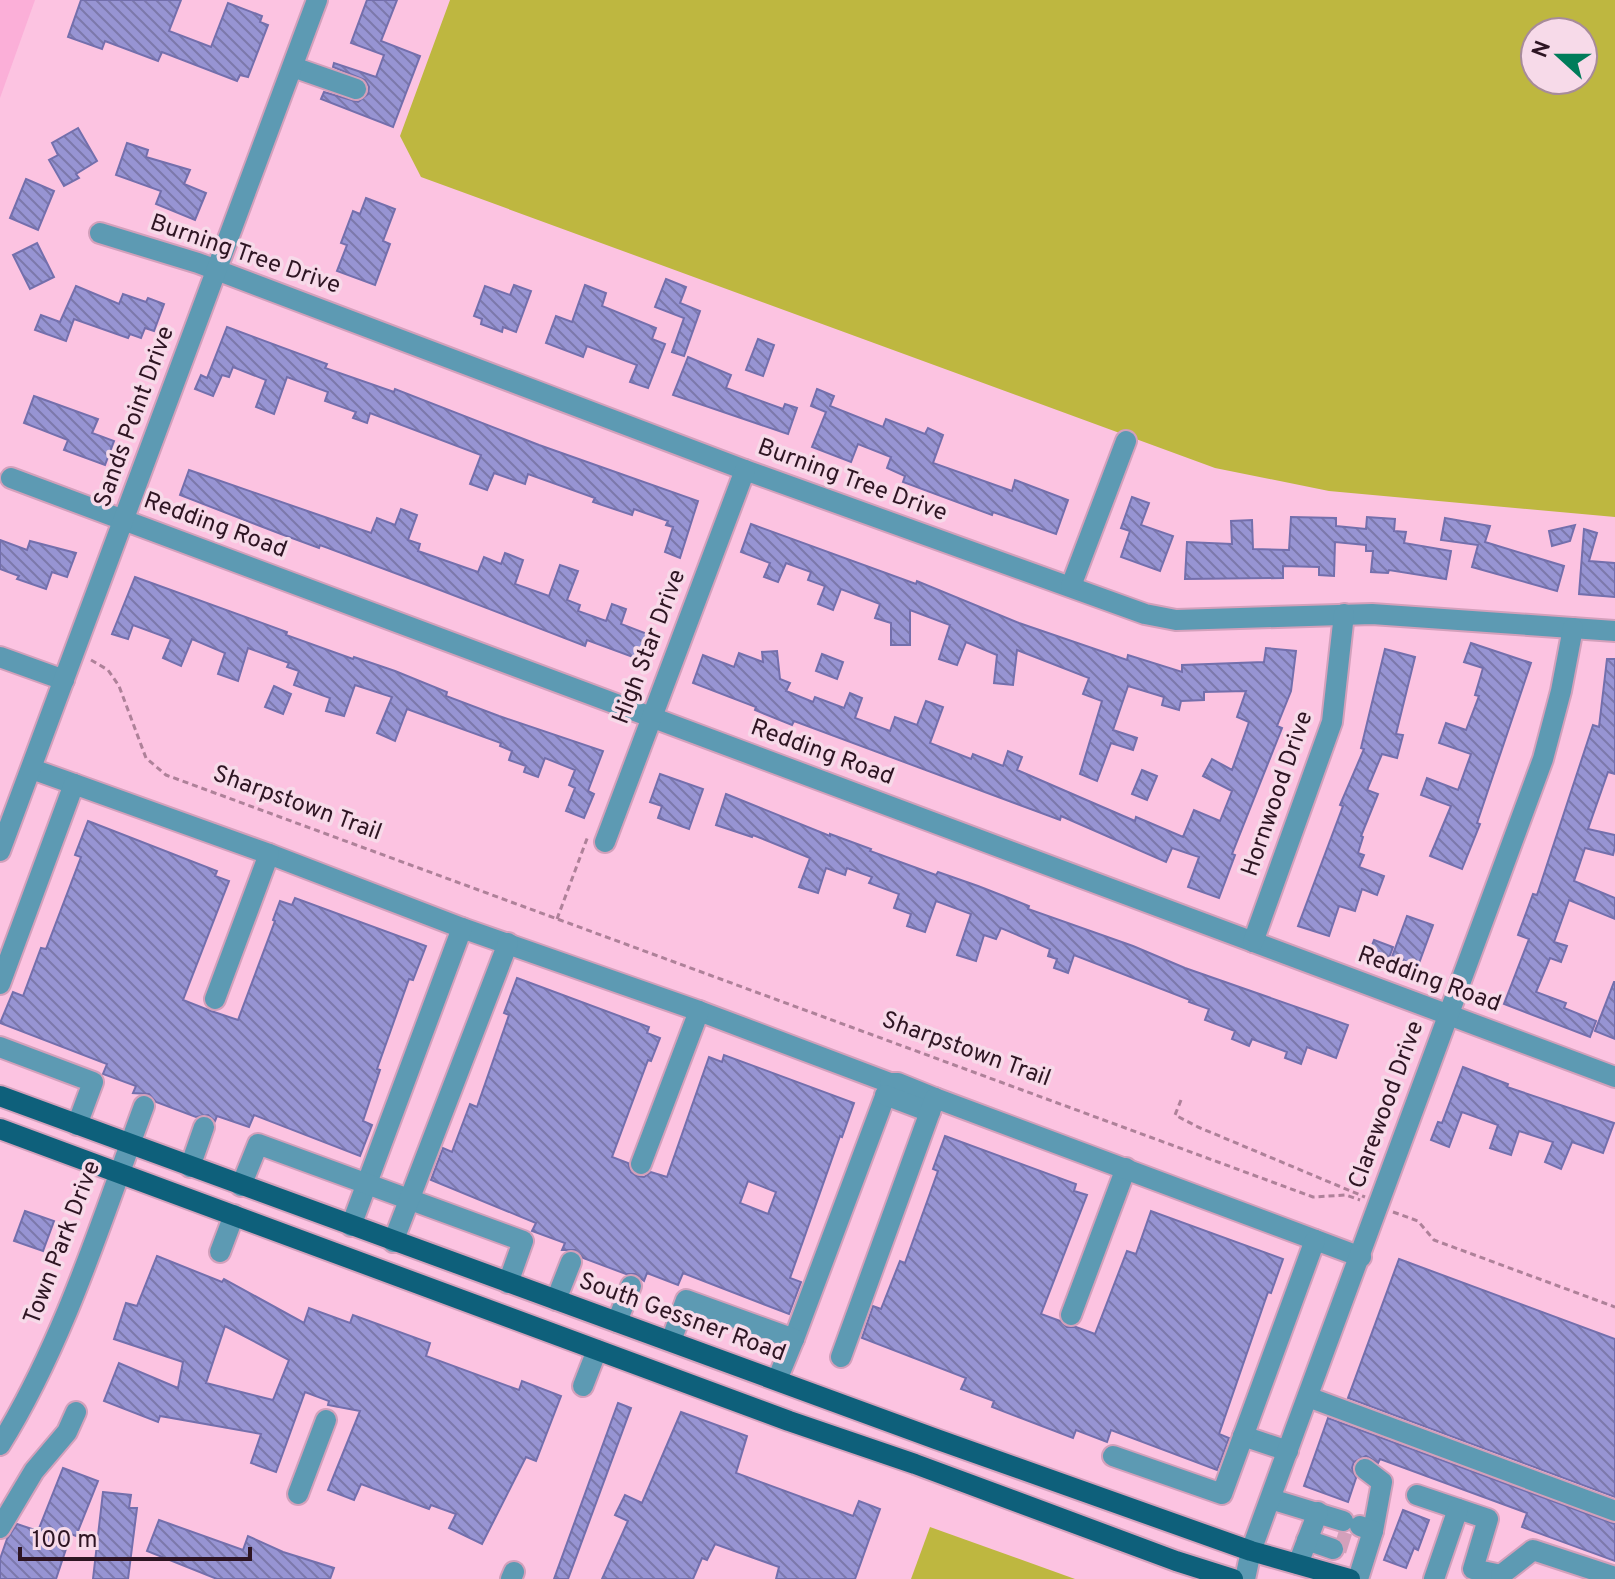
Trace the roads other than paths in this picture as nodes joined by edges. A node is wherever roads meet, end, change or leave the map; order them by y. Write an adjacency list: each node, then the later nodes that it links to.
1 (317, 0): 2 (street, Sands Point Drive)
2 (293, 67): 3 (street); 5 (street, Sands Point Drive)
3 (356, 89)
4 (100, 233): 5 (street, Burning Tree Drive)
5 (217, 270): 7 (street, Burning Tree Drive); 9 (street, Sands Point Drive)
6 (1126, 441): 10 (street)
7 (745, 470): 10 (street, Burning Tree Drive); 16 (street, High Star Drive)
8 (11, 478): 9 (street, Redding Road)
9 (125, 520): 15 (street, Sands Point Drive); 16 (street, Redding Road)
10 (1071, 586): 11 (street, Burning Tree Drive)
11 (1344, 614): 12 (street, Burning Tree Drive); 23 (street, Hornwood Drive)
12 (1573, 628): 13 (street, Burning Tree Drive); 28 (street, Clarewood Drive)
13 (1615, 631)
14 (0, 657): 15 (street)
15 (64, 680): 17 (street, Sands Point Drive)
16 (652, 717): 19 (street, High Star Drive); 23 (street, Redding Road)
17 (32, 769): 18 (street); 20 (street, Sands Point Drive)
18 (74, 784): 21 (street); 25 (street)
19 (596, 839)
20 (0, 851)
21 (269, 854): 22 (street); 26 (street)
22 (462, 928): 24 (street); 43 (street)
23 (1253, 942): 28 (street, Redding Road)
24 (508, 943): 27 (street); 45 (street)
25 (0, 982)
26 (215, 999)
27 (699, 1011): 31 (street); 39 (street)
28 (1447, 1014): 30 (street, Redding Road); 51 (street, Clarewood Drive)
29 (0, 1047): 35 (street)
30 (1615, 1077)
31 (887, 1089): 33 (street); 61 (street)
32 (0, 1096): 35 (main road, South Gessner Road)
33 (932, 1105): 41 (street); 64 (street)
34 (144, 1106): 38 (street, Town Park Drive)
35 (77, 1125): 38 (main road, South Gessner Road)
36 (204, 1127): 40 (street)
37 (0, 1129): 42 (main road)
38 (129, 1145): 40 (main road, South Gessner Road); 42 (street, Town Park Drive)
39 (641, 1164)
40 (190, 1167): 44 (main road, South Gessner Road)
41 (1126, 1168): 48 (street); 58 (street)
42 (118, 1173): 46 (main road); 74 (street, Town Park Drive)
43 (366, 1184): 44 (street); 45 (street); 47 (street)
44 (241, 1186): 47 (main road, South Gessner Road)
45 (410, 1200): 49 (street); 54 (street)
46 (234, 1215): 50 (street); 56 (main road)
47 (351, 1226): 49 (main road, South Gessner Road)
48 (1315, 1240): 51 (street); 73 (street)
49 (393, 1242): 52 (main road, South Gessner Road)
50 (220, 1252)
51 (1361, 1257): 68 (street, Clarewood Drive)
52 (448, 1262): 54 (main road, South Gessner Road); 56 (main road)
53 (571, 1262): 57 (street)
54 (508, 1283): 57 (main road, South Gessner Road)
55 (631, 1286): 59 (street)
56 (438, 1290): 63 (main road)
57 (556, 1300): 59 (main road, South Gessner Road)
58 (1071, 1315)
59 (617, 1322): 60 (main road, South Gessner Road)
60 (646, 1333): 62 (main road, South Gessner Road); 65 (main road)
61 (794, 1339): 62 (street); 66 (street)
62 (671, 1341): 66 (main road, South Gessner Road)
63 (597, 1350): 65 (main road); 67 (street)
64 (841, 1357)
65 (633, 1363): 72 (main road)
66 (777, 1380): 69 (main road, South Gessner Road)
67 (583, 1386)
68 (1308, 1397): 75 (street, Clarewood Drive); 84 (street)
69 (836, 1401): 72 (main road); 78 (main road, South Gessner Road)
70 (76, 1412): 86 (street)
71 (326, 1420): 79 (street)
72 (824, 1433): 82 (main road)
73 (1243, 1436): 75 (street); 76 (street)
74 (0, 1445)
75 (1288, 1451): 81 (street, Clarewood Drive)
76 (1113, 1456)
77 (1365, 1469): 87 (street)
78 (1029, 1472): 82 (main road); 88 (main road, South Gessner Road)
79 (298, 1494)
80 (1417, 1495): 83 (street)
81 (1271, 1499): 85 (street); 88 (street, Clarewood Drive)
82 (1017, 1503): 93 (main road)
83 (1458, 1509): 90 (street); 97 (street)
84 (1615, 1511)
85 (1312, 1526): 87 (street); 87 (street); 89 (street)
86 (0, 1528)
87 (1352, 1539): 96 (street)
88 (1251, 1551): 89 (main road, South Gessner Road); 94 (street, Clarewood Drive)
89 (1298, 1564): 95 (main road, South Gessner Road)
90 (1472, 1574): 91 (street)
91 (1500, 1577): 92 (street)
92 (1615, 1577)
93 (1233, 1579)
94 (1245, 1579)
95 (1350, 1579)
96 (1358, 1579)
97 (1434, 1579)

